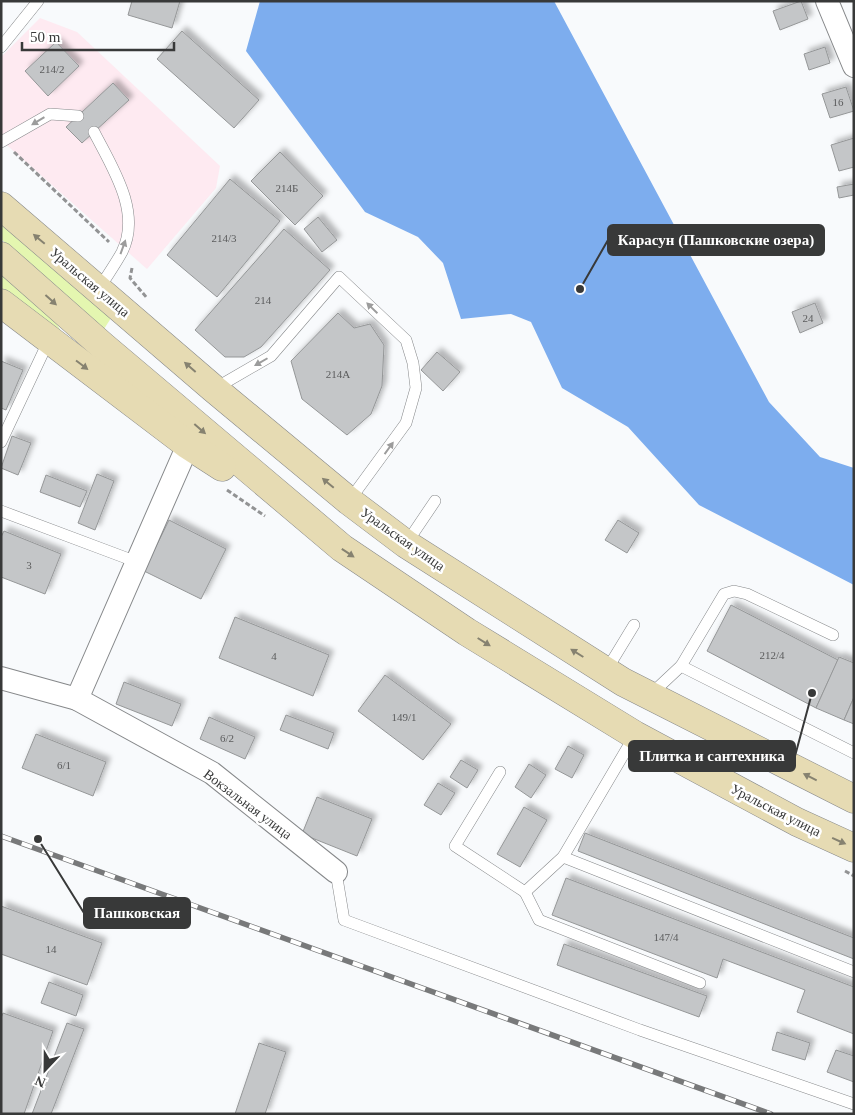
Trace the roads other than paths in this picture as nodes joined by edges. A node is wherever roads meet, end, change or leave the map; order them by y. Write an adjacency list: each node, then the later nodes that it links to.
1 (38, 1): 3 (lane)
2 (827, 1): 4 (street)
3 (1, 47)
4 (854, 66)
5 (78, 116): 7 (lane, one-way to 7)
6 (94, 132): 10 (lane, one-way to 6)
7 (2, 142)
8 (1, 206): 10 (main road, Уральская улица, one-way to 8)
9 (1, 256): 19 (main road, Уральская улица, one-way to 19)
10 (99, 289): 13 (main road, Уральская улица, one-way to 10)
11 (1, 303): 12 (main road)
12 (49, 340): 14 (lane); 15 (main road, one-way to 15)
13 (214, 389): 16 (main road, Уральская улица, one-way to 13); 16 (lane, one-way to 13)
14 (1, 442)
15 (188, 445): 19 (main road); 21 (street)
16 (350, 501): 20 (main road, Уральская улица)
17 (435, 501): 20 (lane)
18 (1, 511): 21 (lane)
19 (310, 523): 29 (main road, Уральская улица, one-way to 29)
20 (406, 544): 25 (main road, Уральская улица, one-way to 20)
21 (137, 562): 28 (street)
22 (634, 625): 25 (lane)
23 (833, 635): 24 (lane)
24 (681, 666): 27 (lane); 30 (lane)
25 (606, 672): 27 (main road, Уральская улица)
26 (1, 678): 28 (street, Вокзальная улица)
27 (650, 696): 32 (main road, Уральская улица, one-way to 27)
28 (78, 699): 35 (street, Вокзальная улица)
29 (635, 735): 33 (main road, Уральская улица, one-way to 33); 34 (lane)
30 (854, 753)
31 (500, 772): 36 (lane)
32 (854, 800)
33 (854, 848)
34 (563, 857): 36 (lane); 37 (lane)
35 (336, 872): 39 (lane)
36 (525, 892): 38 (lane)
37 (854, 972)
38 (700, 982)
39 (854, 1104)

